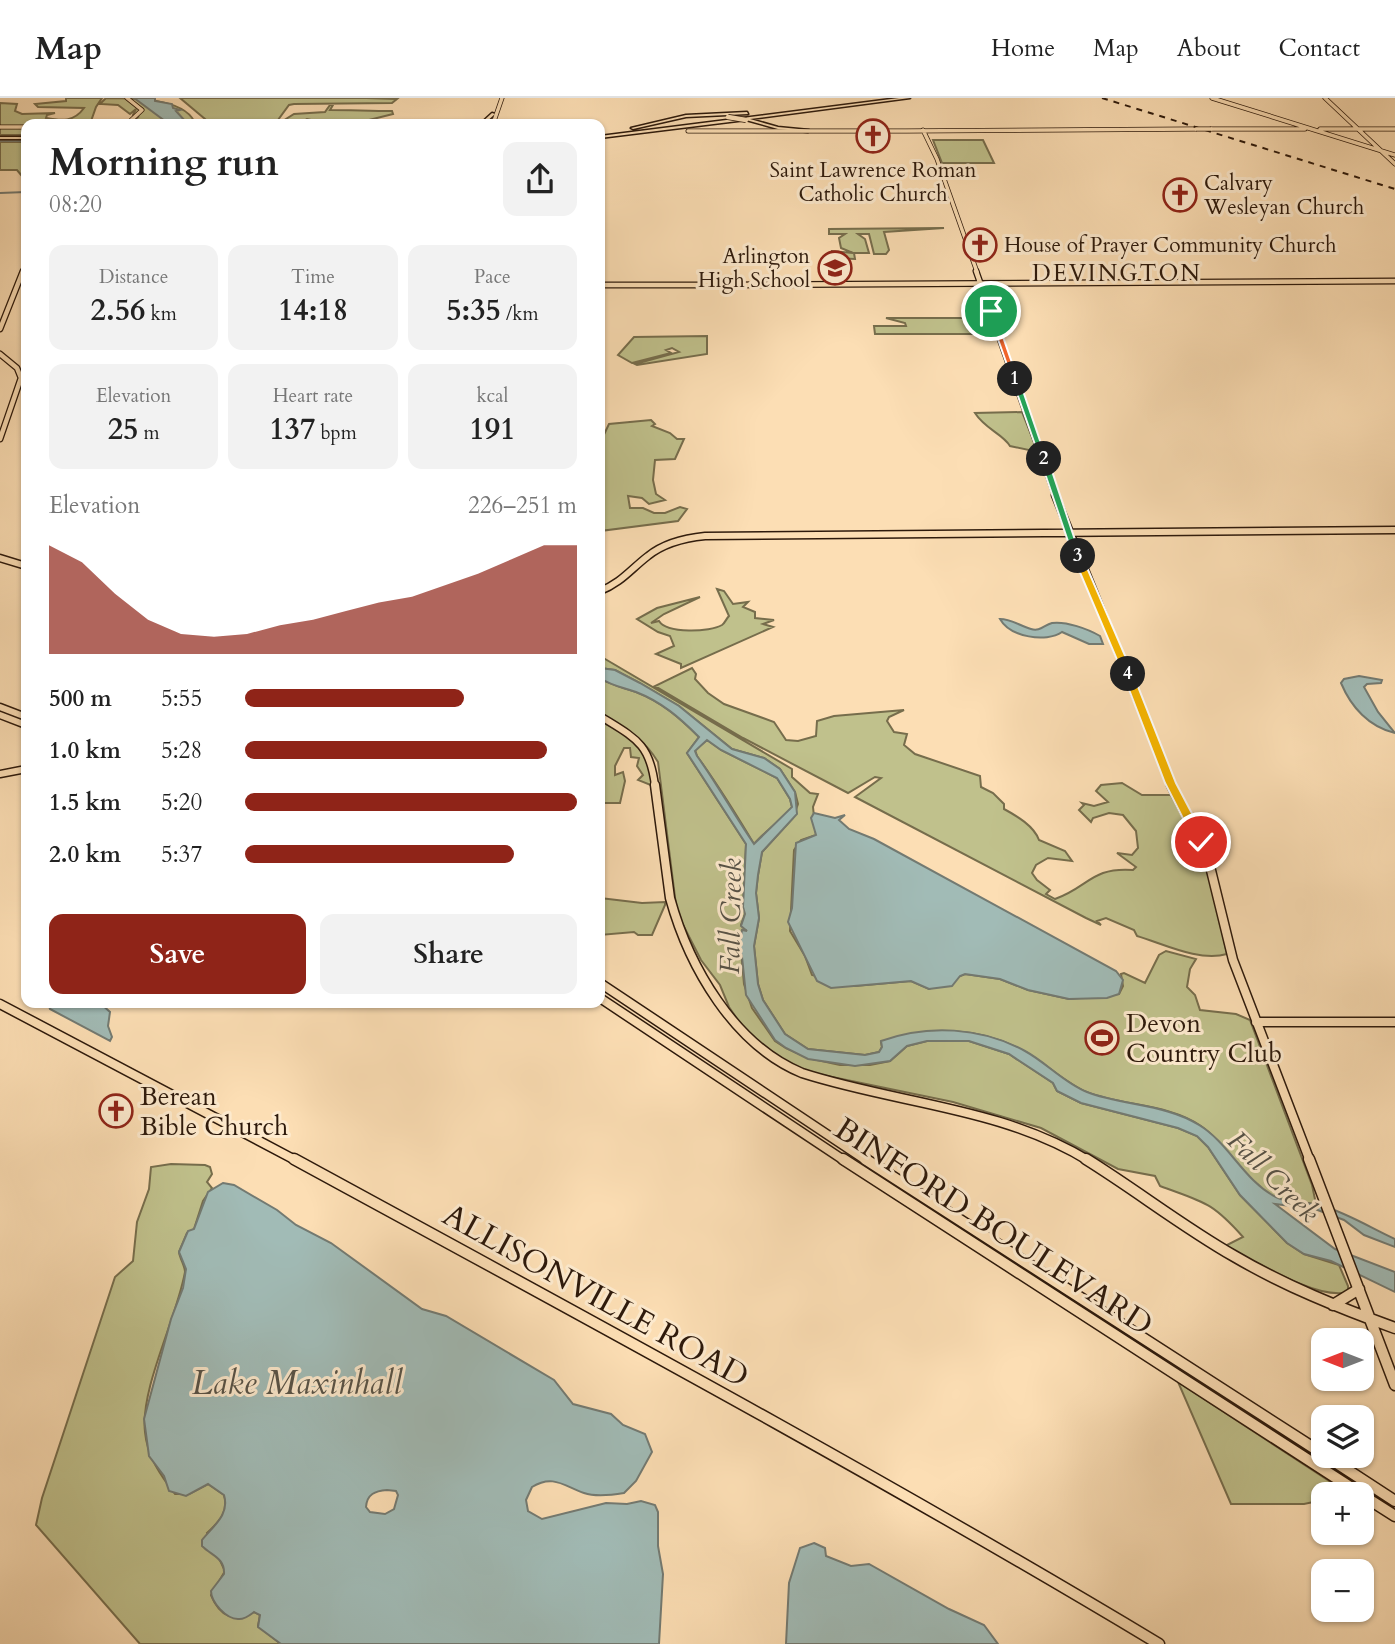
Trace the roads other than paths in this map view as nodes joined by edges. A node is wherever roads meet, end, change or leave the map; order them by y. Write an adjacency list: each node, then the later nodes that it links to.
1 (127, 98): 9 (main road)
2 (500, 98): 8 (main road); 12 (main road)
3 (892, 98): 7 (highway)
4 (908, 98): 27 (highway)
5 (1212, 98): 16 (main road)
6 (1326, 98): 19 (main road)
7 (835, 105): 13 (highway); 26 (highway)
8 (493, 114): 10 (highway); 11 (main road)
9 (132, 119)
10 (488, 119)
11 (492, 119)
12 (494, 119)
13 (663, 120): 22 (highway, bridge); 28 (highway)
14 (0, 127): 15 (main road)
15 (21, 127)
16 (1301, 128): 17 (main road); 18 (main road)
17 (1212, 129): 18 (main road); 24 (main road, bridge)
18 (1313, 130): 19 (main road); 25 (main road)
19 (1360, 130): 20 (main road); 25 (main road); 32 (main road)
20 (1395, 130)
21 (688, 131): 22 (main road); 29 (highway)
22 (788, 131): 23 (highway)
23 (808, 131): 24 (main road)
24 (925, 131): 37 (main road)
25 (1327, 132): 32 (main road)
26 (605, 133)
27 (605, 133)
28 (605, 133)
29 (605, 134)
30 (0, 137): 31 (highway)
31 (21, 137)
32 (1384, 152): 33 (main road); 34 (main road)
33 (1395, 155)
34 (1395, 163)
35 (21, 276): 39 (main road)
36 (1395, 282): 37 (main road)
37 (982, 284): 38 (main road); 43 (main road)
38 (605, 285)
39 (0, 329)
40 (0, 354): 41 (main road)
41 (0, 439)
42 (1395, 532): 43 (main road)
43 (1071, 533): 46 (main road); 57 (main road)
44 (0, 558): 45 (main road)
45 (21, 564)
46 (605, 589)
47 (0, 707): 49 (main road)
48 (0, 715): 51 (main road)
49 (21, 715)
50 (605, 719): 63 (main road)
51 (21, 723)
52 (21, 770): 53 (main road)
53 (0, 774)
54 (605, 986): 59 (main road, BINFORD BOULEVARD)
55 (605, 1001): 60 (main road, BINFORD BOULEVARD)
56 (0, 1004): 73 (main road, ALLISONVILLE ROAD)
57 (1256, 1022): 58 (main road); 62 (main road)
58 (1395, 1022)
59 (700, 1052): 60 (main road); 61 (main road, BINFORD BOULEVARD)
60 (688, 1058): 61 (main road); 69 (main road, BINFORD BOULEVARD)
61 (709, 1058): 67 (main road, BINFORD BOULEVARD)
62 (1357, 1286): 63 (main road); 64 (main road)
63 (1333, 1305): 64 (main road)
64 (1370, 1319): 65 (main road); 66 (main road)
65 (1395, 1328)
66 (1395, 1385)
67 (1311, 1447)
68 (1345, 1468): 70 (main road, BINFORD BOULEVARD)
69 (1341, 1482)
70 (1395, 1500)
71 (1374, 1503): 72 (main road, BINFORD BOULEVARD)
72 (1395, 1516)
73 (1159, 1644)

